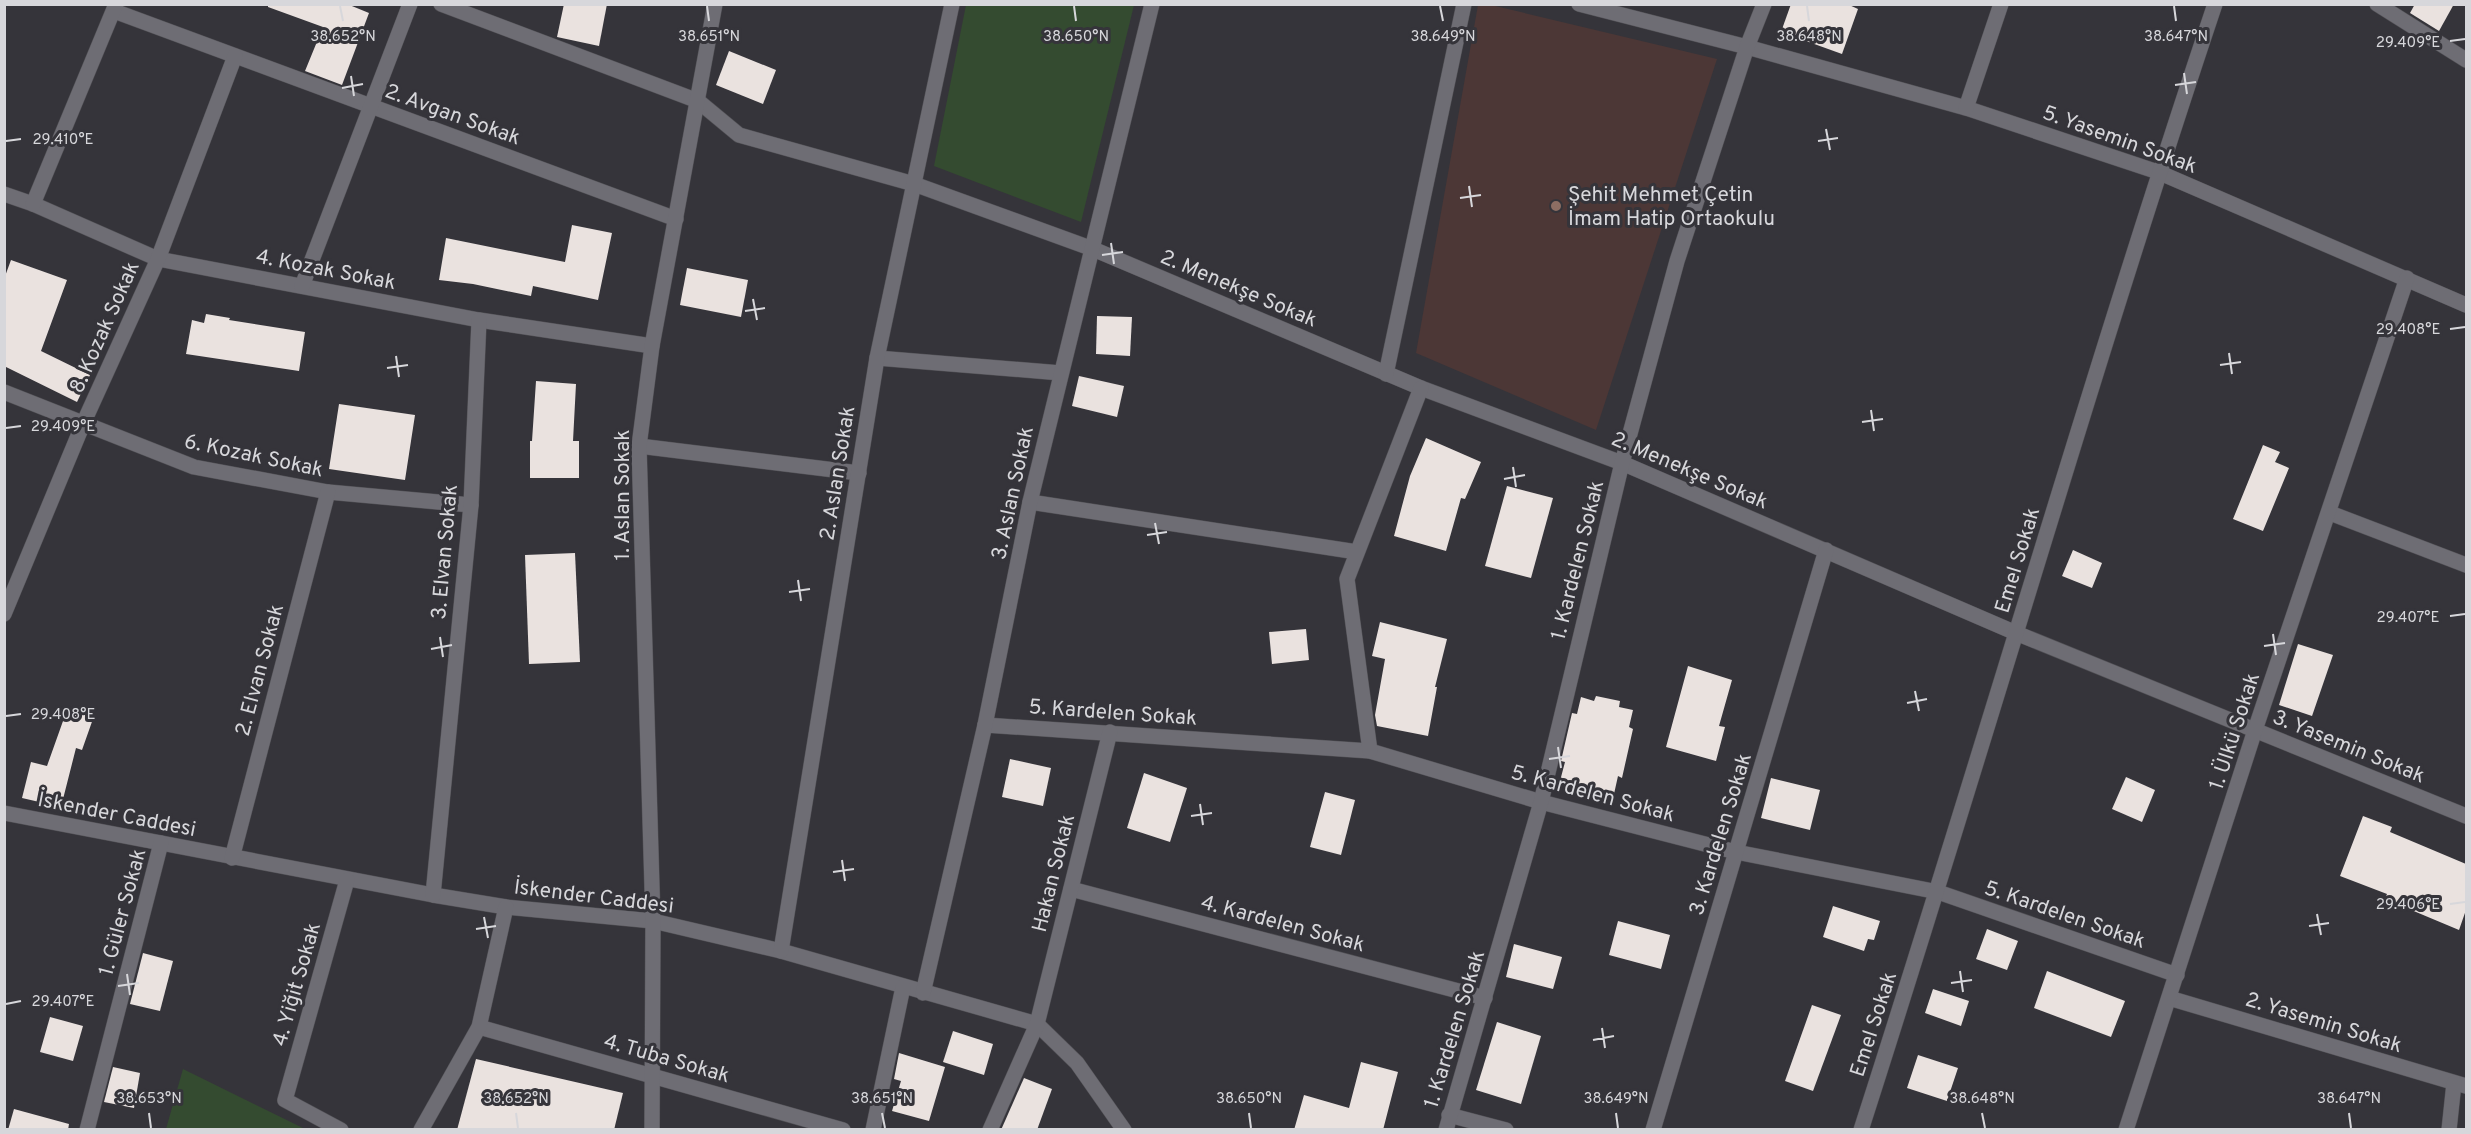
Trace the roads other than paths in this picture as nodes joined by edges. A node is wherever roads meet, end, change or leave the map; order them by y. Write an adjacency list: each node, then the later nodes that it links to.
1 (410, 4): 17 (street)
2 (441, 4): 16 (street, 2. Menekşe Sokak)
3 (715, 4): 16 (street, 1. Aslan Sokak)
4 (952, 4): 20 (street, 2. Aslan Sokak)
5 (1152, 4): 24 (street, 3. Aslan Sokak)
6 (1464, 4): 33 (street)
7 (1579, 4): 13 (street, 5. Yasemin Sokak)
8 (1764, 4): 13 (street, 1. Kardelen Sokak)
9 (2001, 4): 18 (street)
10 (2215, 4): 19 (street, Emel Sokak)
11 (2377, 4): 15 (street)
12 (115, 8): 14 (street, 2. Avgan Sokak); 22 (street)
13 (1747, 47): 18 (street, 5. Yasemin Sokak); 38 (street, 1. Kardelen Sokak)
14 (235, 56): 17 (street, 2. Avgan Sokak); 25 (street, 8. Kozak Sokak)
15 (2466, 60)
16 (698, 101): 20 (street, 2. Menekşe Sokak); 23 (street, 1. Aslan Sokak)
17 (371, 106): 23 (street, 2. Avgan Sokak); 27 (street)
18 (1966, 108): 19 (street, 5. Yasemin Sokak)
19 (2158, 172): 26 (street, 5. Yasemin Sokak); 48 (street, Emel Sokak)
20 (914, 184): 24 (street, 2. Menekşe Sokak); 31 (street, 2. Aslan Sokak)
21 (4, 194): 22 (street, 4. Kozak Sokak)
22 (33, 204): 25 (street, 4. Kozak Sokak)
23 (676, 219): 30 (street, 1. Aslan Sokak)
24 (1093, 249): 32 (street, 3. Aslan Sokak); 33 (street, 2. Menekşe Sokak)
25 (158, 260): 27 (street, 4. Kozak Sokak); 36 (street, 8. Kozak Sokak)
26 (2408, 278): 28 (street, 5. Yasemin Sokak); 43 (street, 1. Ülkü Sokak)
27 (302, 286): 29 (street, 4. Kozak Sokak)
28 (2466, 305)
29 (479, 320): 30 (street, 4. Kozak Sokak); 42 (street, 3. Elvan Sokak)
30 (652, 346): 37 (street, 1. Aslan Sokak)
31 (877, 358): 32 (street); 39 (street, 2. Aslan Sokak)
32 (1060, 373): 41 (street, 3. Aslan Sokak)
33 (1386, 374): 34 (street, 2. Menekşe Sokak)
34 (1421, 388): 38 (street, 2. Menekşe Sokak); 45 (street)
35 (4, 392): 36 (street, 6. Kozak Sokak)
36 (83, 424): 40 (street, 6. Kozak Sokak); 47 (street, 8. Kozak Sokak)
37 (639, 446): 39 (street); 64 (street, 1. Aslan Sokak)
38 (1622, 464): 44 (street, 2. Menekşe Sokak); 53 (street, 1. Kardelen Sokak)
39 (859, 473): 65 (street, 2. Aslan Sokak)
40 (328, 492): 42 (street, 6. Kozak Sokak); 58 (street, 2. Elvan Sokak)
41 (1030, 502): 45 (street); 49 (street, 3. Aslan Sokak)
42 (471, 505): 62 (street, 3. Elvan Sokak)
43 (2330, 513): 46 (street); 50 (street, 1. Ülkü Sokak)
44 (1826, 550): 48 (street, 2. Menekşe Sokak); 57 (street, 3. Kardelen Sokak)
45 (1357, 552): 52 (street)
46 (2466, 565)
47 (4, 614)
48 (2016, 633): 50 (street, 3. Yasemin Sokak); 61 (street, Emel Sokak)
49 (985, 724): 51 (street, 5. Kardelen Sokak); 68 (street, 3. Aslan Sokak)
50 (2255, 730): 55 (street, 3. Yasemin Sokak); 66 (street, 1. Ülkü Sokak)
51 (1110, 732): 52 (street, 5. Kardelen Sokak); 60 (street, Hakan Sokak)
52 (1370, 751): 53 (street, 5. Kardelen Sokak)
53 (1541, 802): 57 (street, 5. Kardelen Sokak); 69 (street, 1. Kardelen Sokak)
54 (4, 813): 56 (street, İskender Caddesi)
55 (2466, 816)
56 (162, 843): 58 (street, İskender Caddesi); 76 (street, 1. Güler Sokak)
57 (1736, 852): 61 (street, 5. Kardelen Sokak); 85 (street, 3. Kardelen Sokak)
58 (232, 858): 59 (street, İskender Caddesi)
59 (347, 880): 62 (street, İskender Caddesi); 77 (street, 4. Yiğit Sokak)
60 (1071, 889): 69 (street, 4. Kardelen Sokak); 71 (street, Hakan Sokak)
61 (1938, 892): 66 (street, 5. Kardelen Sokak); 86 (street, Emel Sokak)
62 (433, 895): 63 (street, İskender Caddesi)
63 (506, 907): 64 (street, İskender Caddesi); 72 (street)
64 (653, 921): 65 (street, İskender Caddesi); 73 (street, 1. Aslan Sokak)
65 (781, 951): 67 (street, İskender Caddesi)
66 (2177, 975): 70 (street, 1. Ülkü Sokak)
67 (903, 987): 68 (street, İskender Caddesi); 81 (street)
68 (923, 993): 71 (street, İskender Caddesi)
69 (1485, 998): 75 (street, 1. Kardelen Sokak)
70 (2169, 998): 74 (street, 2. Yasemin Sokak); 87 (street, 1. Ülkü Sokak)
71 (1037, 1024): 82 (street, Hakan Sokak); 83 (street, İskender Caddesi)
72 (479, 1027): 73 (street, 4. Tuba Sokak); 78 (street)
73 (652, 1076): 79 (street, 1. Aslan Sokak); 80 (street, 4. Tuba Sokak)
74 (2460, 1084): 88 (street)
75 (1448, 1122): 84 (street)
76 (87, 1130)
77 (341, 1130)
78 (421, 1130)
79 (652, 1130)
80 (843, 1130)
81 (873, 1130)
82 (990, 1130)
83 (1124, 1130)
84 (1506, 1130)
85 (1653, 1130)
86 (1861, 1130)
87 (2126, 1130)
88 (2449, 1130)

